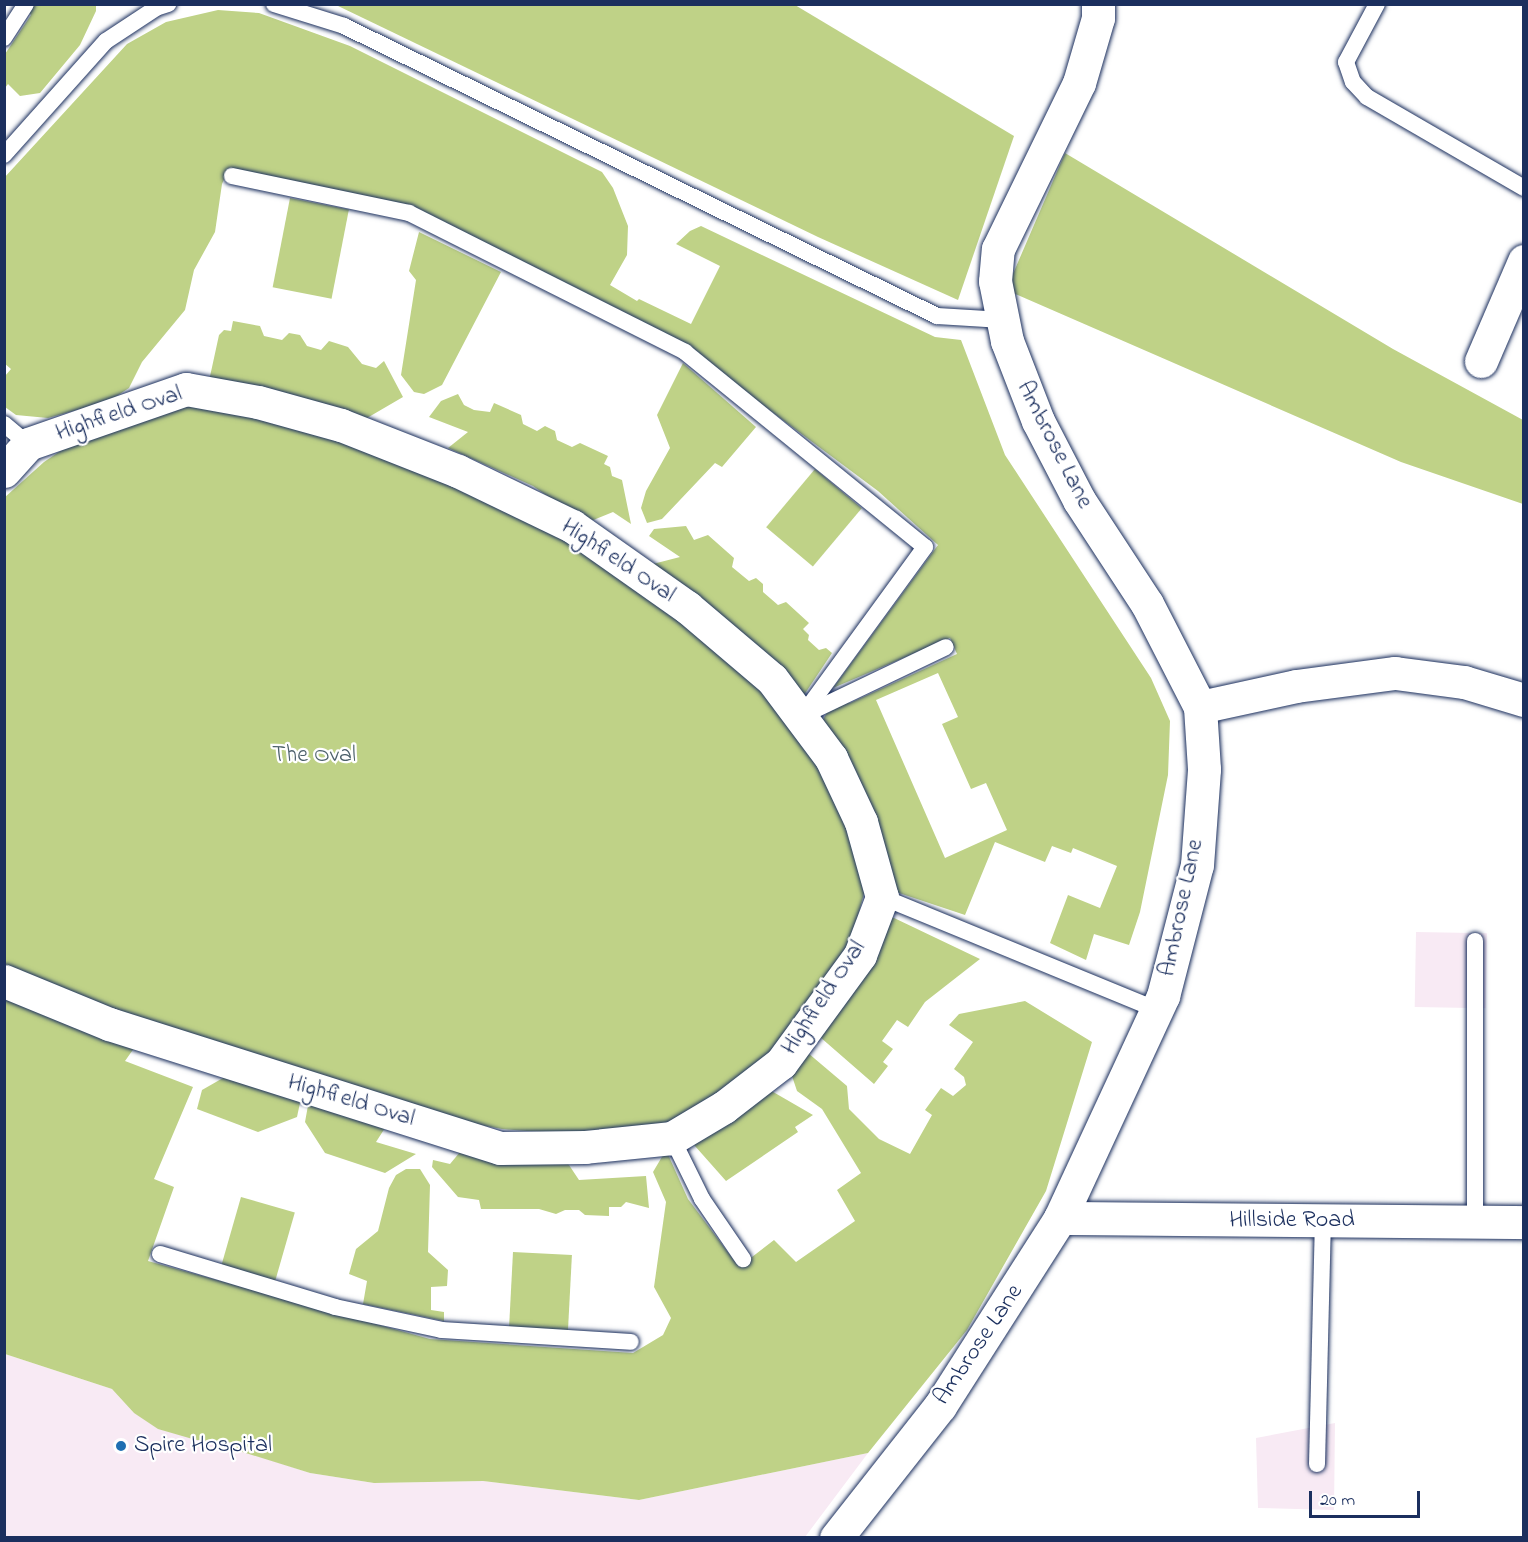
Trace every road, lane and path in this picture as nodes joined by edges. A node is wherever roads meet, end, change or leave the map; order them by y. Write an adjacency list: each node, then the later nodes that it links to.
1 (26, 4): 6 (lane)
2 (274, 4): 11 (lane)
3 (1098, 4): 11 (street, Ambrose Lane)
4 (1377, 4): 9 (lane)
5 (159, 6): 7 (lane)
6 (4, 38)
7 (4, 155)
8 (232, 177): 18 (lane)
9 (1524, 188)
10 (1524, 261): 12 (street)
11 (1003, 320): 17 (street, Ambrose Lane)
12 (1481, 361)
13 (16, 434): 14 (street, Highfield Oval); 18 (street, Highfield Oval)
14 (4, 471)
15 (946, 647): 18 (lane)
16 (1524, 700): 17 (street)
17 (1200, 707): 22 (street, Ambrose Lane)
18 (801, 717): 19 (street, Highfield Oval)
19 (882, 897): 22 (lane); 23 (street, Highfield Oval)
20 (1475, 941): 26 (lane)
21 (4, 981): 23 (street, Highfield Oval)
22 (1157, 1011): 24 (street, Ambrose Lane)
23 (672, 1138): 29 (lane)
24 (1060, 1218): 25 (street, Hillside Road); 32 (street, Ambrose Lane)
25 (1323, 1221): 26 (street, Hillside Road); 31 (lane)
26 (1475, 1221): 27 (street, Hillside Road)
27 (1524, 1222)
28 (160, 1254): 30 (lane)
29 (743, 1259)
30 (632, 1342)
31 (1317, 1464)
32 (836, 1538)

